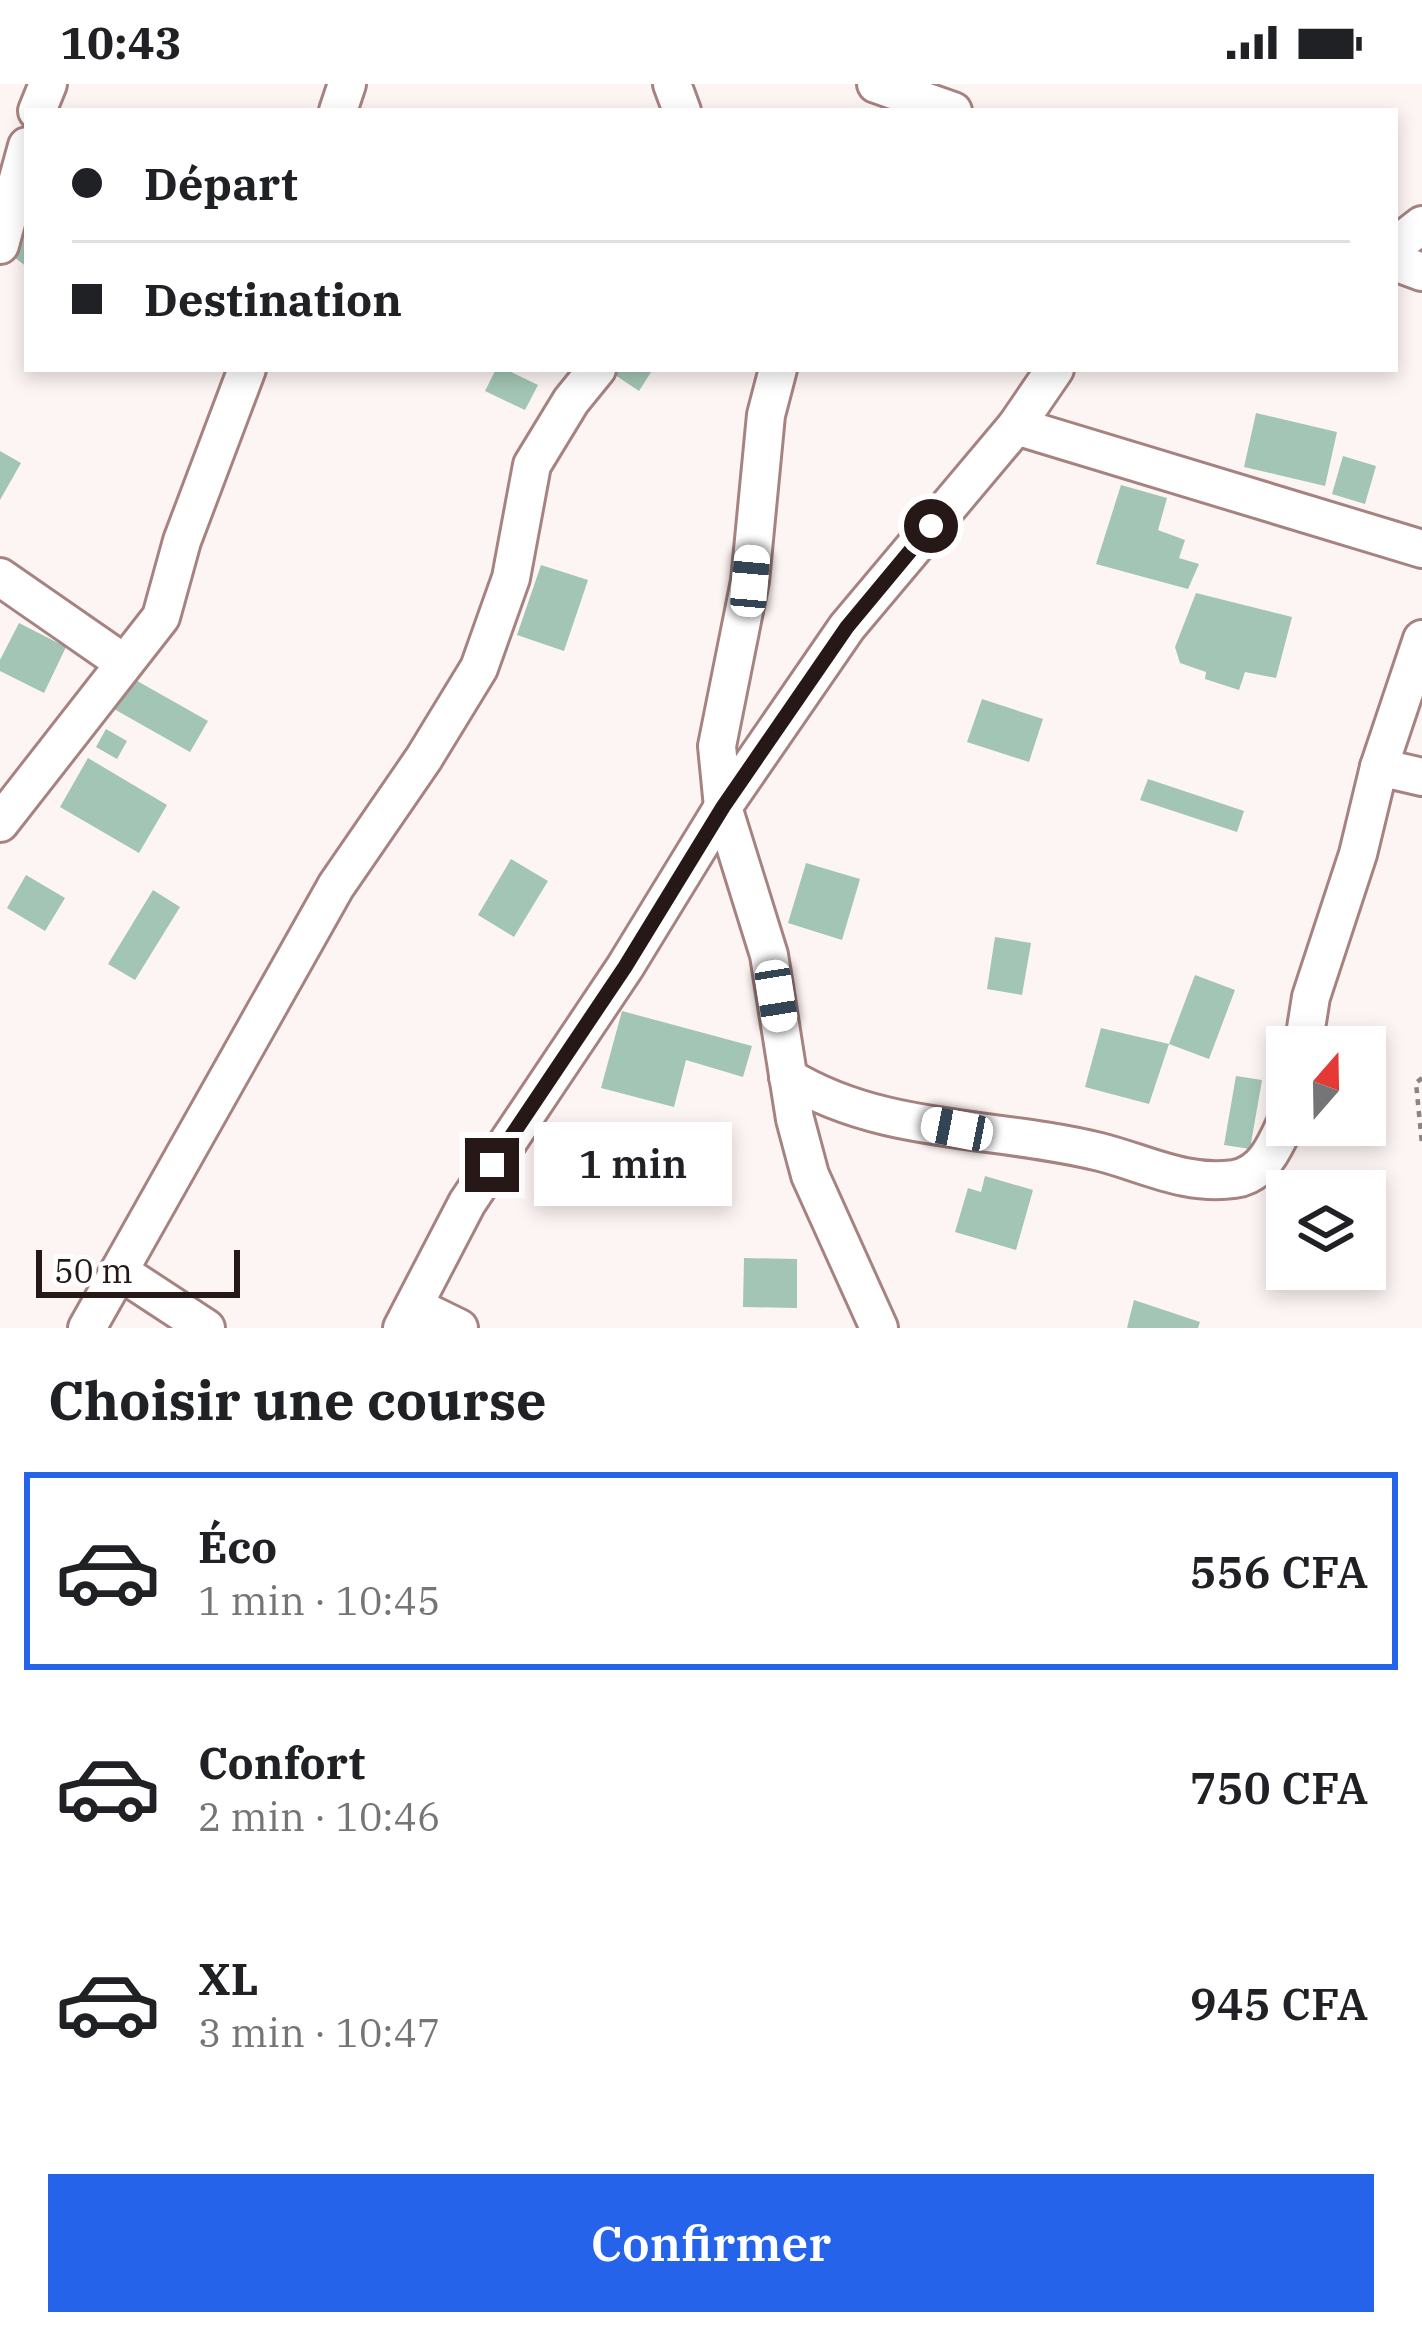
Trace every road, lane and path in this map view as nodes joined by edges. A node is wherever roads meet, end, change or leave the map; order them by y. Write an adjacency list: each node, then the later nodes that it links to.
1 (876, 84): 2 (street)
2 (944, 108)
3 (24, 157): 6 (street)
4 (1422, 225): 5 (street)
5 (1398, 244)
6 (0, 245)
7 (247, 372): 15 (street)
8 (595, 372): 25 (street)
9 (777, 372): 18 (street)
10 (1053, 372): 11 (street)
11 (1016, 426): 12 (street); 18 (street)
12 (1422, 549)
13 (0, 577): 15 (street)
14 (1422, 639): 16 (street)
15 (124, 663): 19 (street)
16 (1379, 766): 17 (street); 20 (street)
17 (1422, 777)
18 (723, 807): 21 (street); 26 (street)
19 (0, 823)
20 (1306, 1026)
21 (788, 1077): 24 (street); 30 (street)
22 (1422, 1078): 23 (path)
23 (1422, 1144)
24 (1273, 1146)
25 (119, 1271): 27 (street); 28 (street)
26 (409, 1318): 29 (street)
27 (87, 1328)
28 (206, 1328)
29 (459, 1328)
30 (879, 1328)

